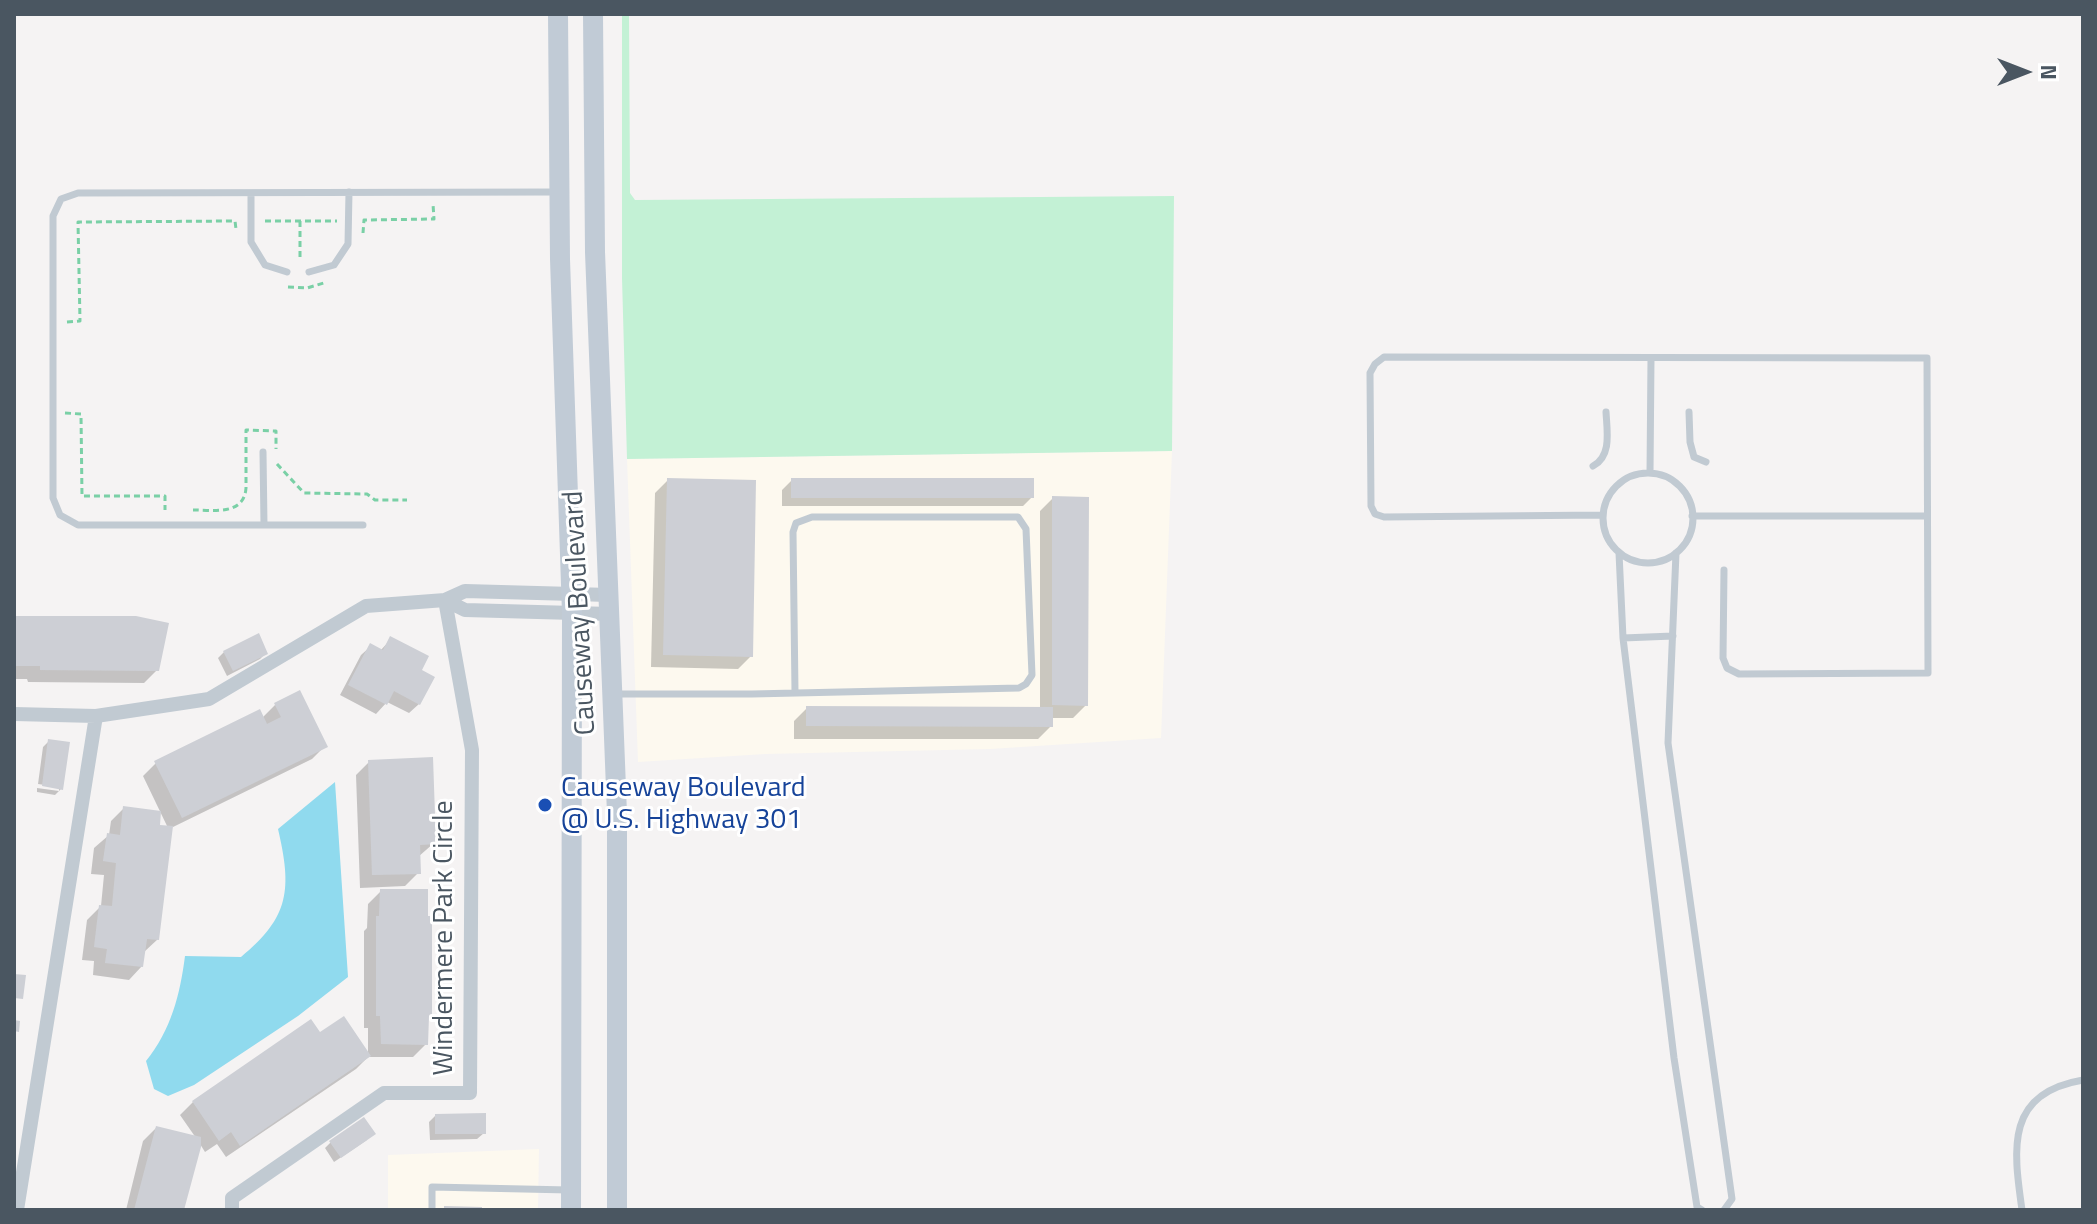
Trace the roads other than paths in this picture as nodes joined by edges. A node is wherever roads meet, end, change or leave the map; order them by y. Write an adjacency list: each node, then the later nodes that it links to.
1 (558, 14): 4 (main road, Causeway Boulevard)
2 (593, 14): 25 (main road, Causeway Boulevard)
3 (349, 192): 4 (lane); 5 (lane); 7 (lane)
4 (560, 192): 24 (main road, Causeway Boulevard)
5 (251, 193): 6 (lane); 18 (lane)
6 (287, 272)
7 (309, 272)
8 (1651, 358): 14 (lane); 15 (lane); 17 (lane)
9 (1606, 412): 13 (lane)
10 (1689, 412): 12 (lane)
11 (263, 452): 18 (lane)
12 (1706, 462)
13 (1593, 466)
14 (1650, 473): 15 (lane); 16 (lane)
15 (1603, 515): 20 (lane)
16 (1692, 516): 17 (lane); 21 (lane)
17 (1927, 516): 22 (lane)
18 (264, 525): 19 (lane)
19 (363, 525)
20 (1619, 553): 21 (lane); 27 (lane)
21 (1676, 553): 26 (lane)
22 (1724, 570)
23 (445, 600): 24 (street); 31 (street); 35 (street, Windermere Park Circle)
24 (572, 604): 25 (street); 33 (main road, Causeway Boulevard)
25 (609, 604): 29 (main road, Causeway Boulevard)
26 (1673, 636): 27 (lane); 39 (lane)
27 (1623, 638): 38 (lane)
28 (795, 692): 28 (lane); 29 (lane)
29 (614, 694): 37 (main road, Causeway Boulevard)
30 (14, 714): 31 (street)
31 (96, 716): 34 (street)
32 (2083, 1080): 40 (lane)
33 (571, 1200): 36 (lane)
34 (17, 1210)
35 (232, 1210)
36 (432, 1210)
37 (617, 1210)
38 (1702, 1210)
39 (1724, 1210)
40 (2022, 1210)

